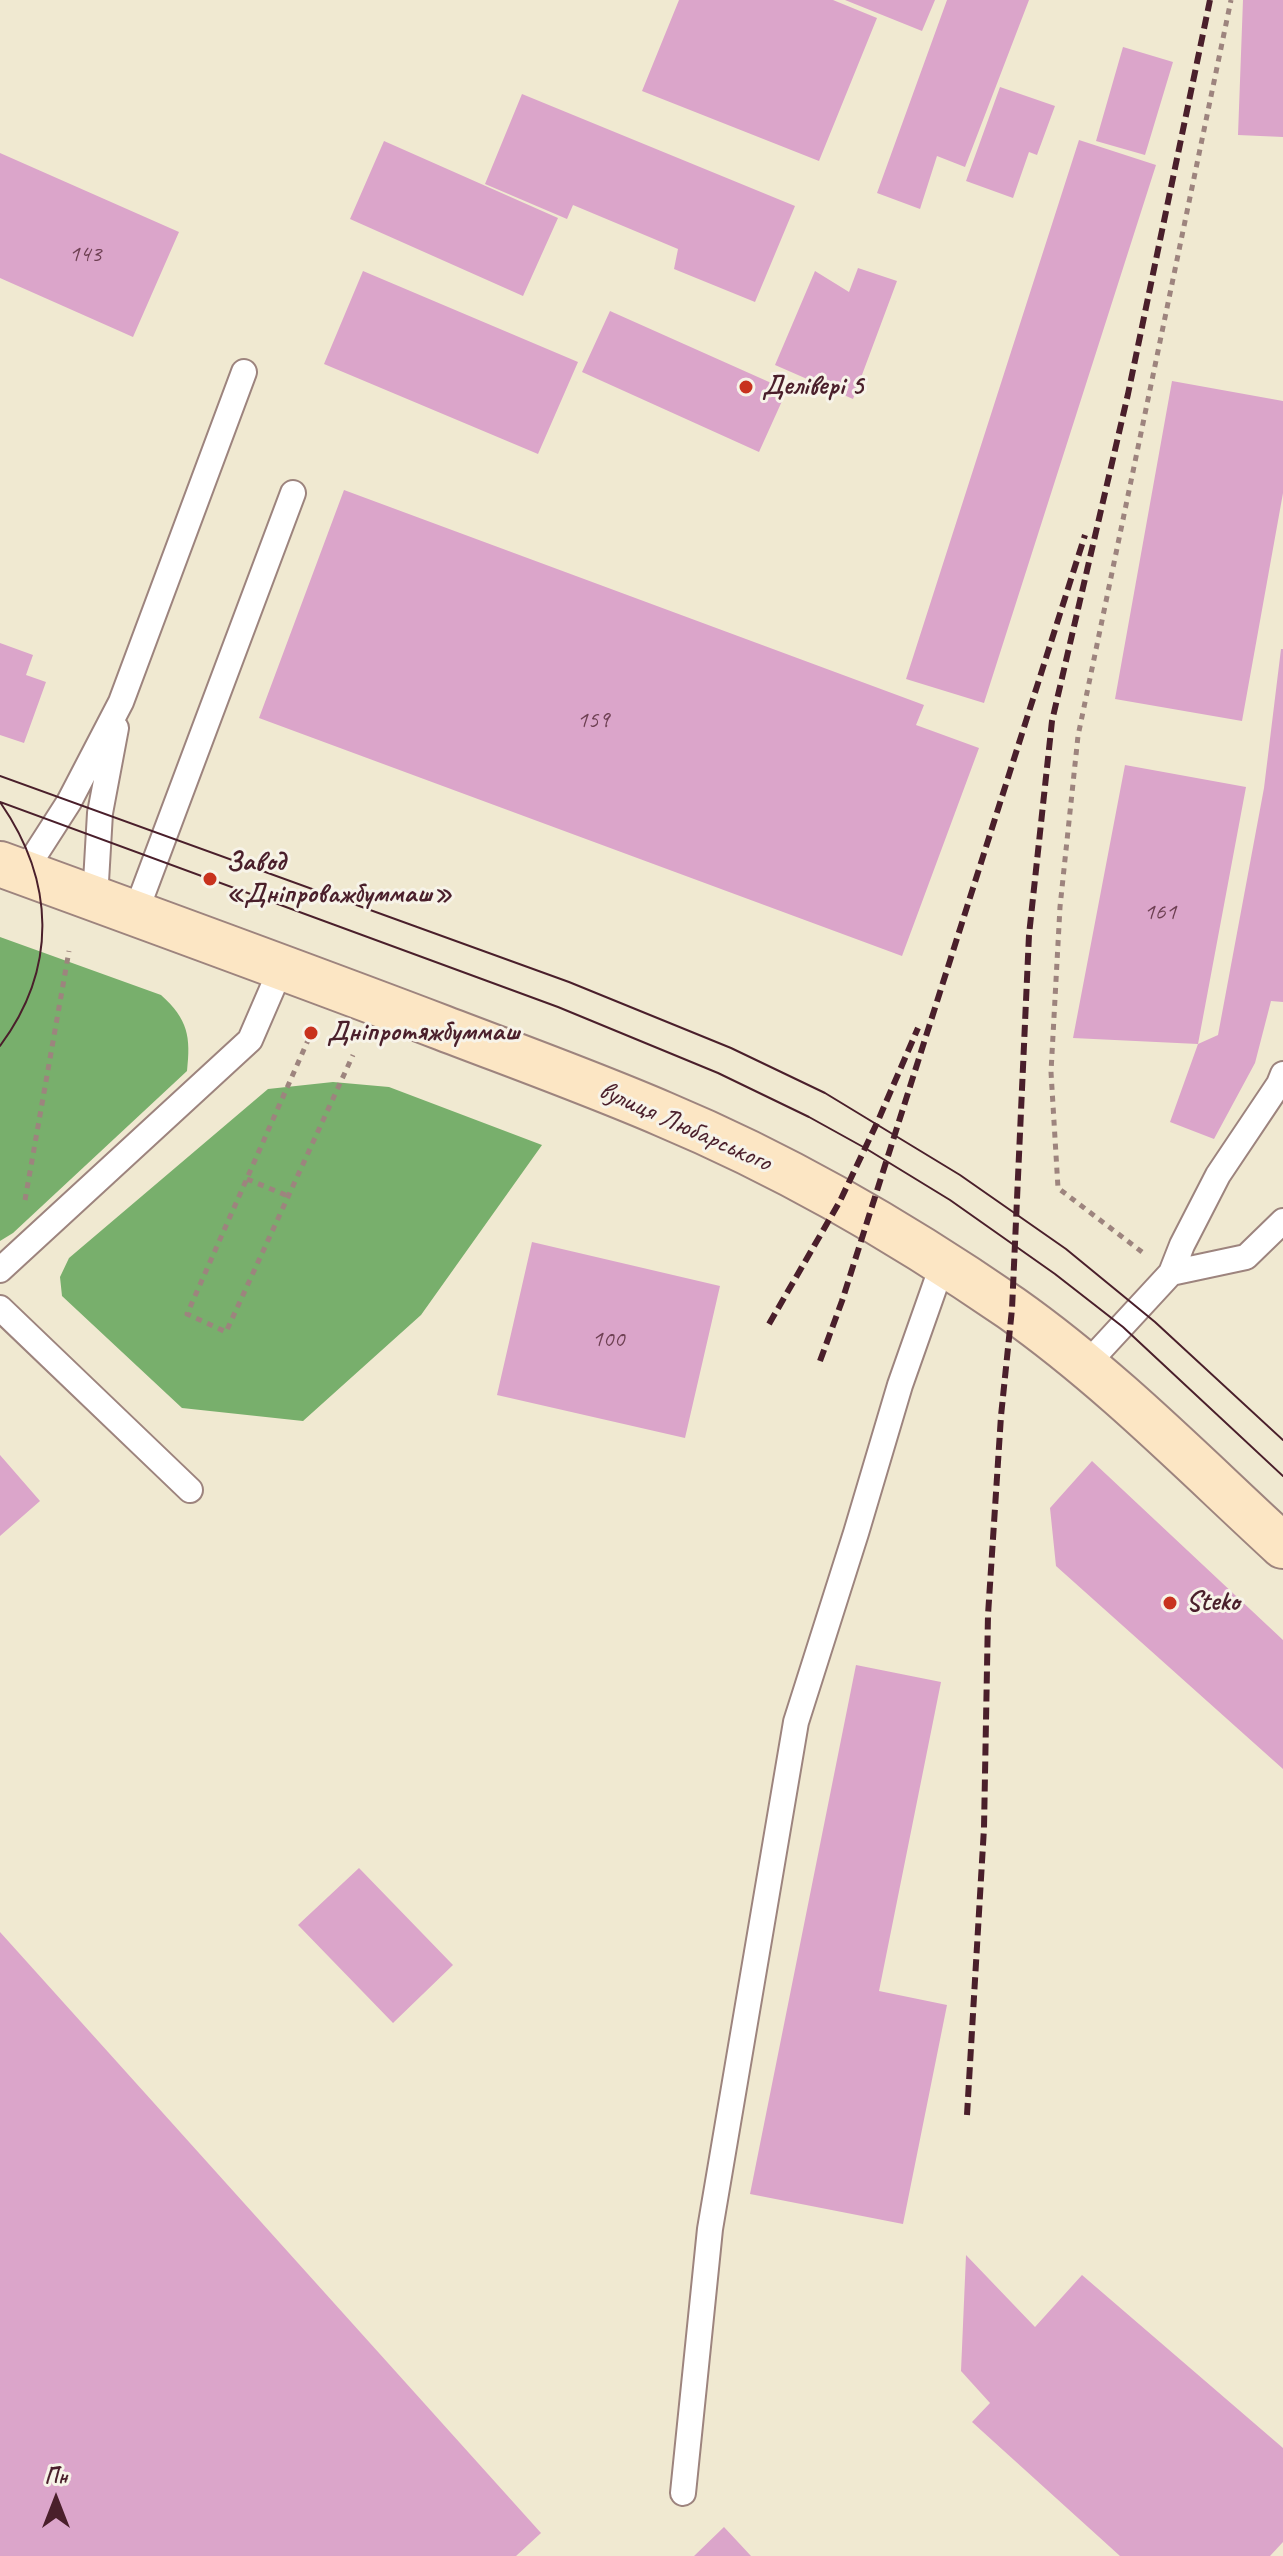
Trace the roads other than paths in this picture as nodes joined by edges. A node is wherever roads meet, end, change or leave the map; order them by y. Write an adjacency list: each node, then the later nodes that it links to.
1 (244, 372): 3 (lane)
2 (293, 493): 5 (lane)
3 (121, 702): 4 (lane); 5 (lane)
4 (12, 868): 5 (main road, вулиця Любарського)
5 (115, 907): 6 (main road, вулиця Любарського)
6 (282, 966): 9 (main road, вулиця Любарського); 10 (lane)
7 (1283, 1074): 11 (lane)
8 (1283, 1221): 11 (lane)
9 (943, 1263): 13 (main road, вулиця Любарського); 16 (lane)
10 (7, 1265)
11 (1171, 1273): 13 (lane)
12 (0, 1308): 14 (lane)
13 (1086, 1365): 15 (main road, вулиця Любарського)
14 (190, 1490)
15 (1283, 1546)
16 (683, 2493)

